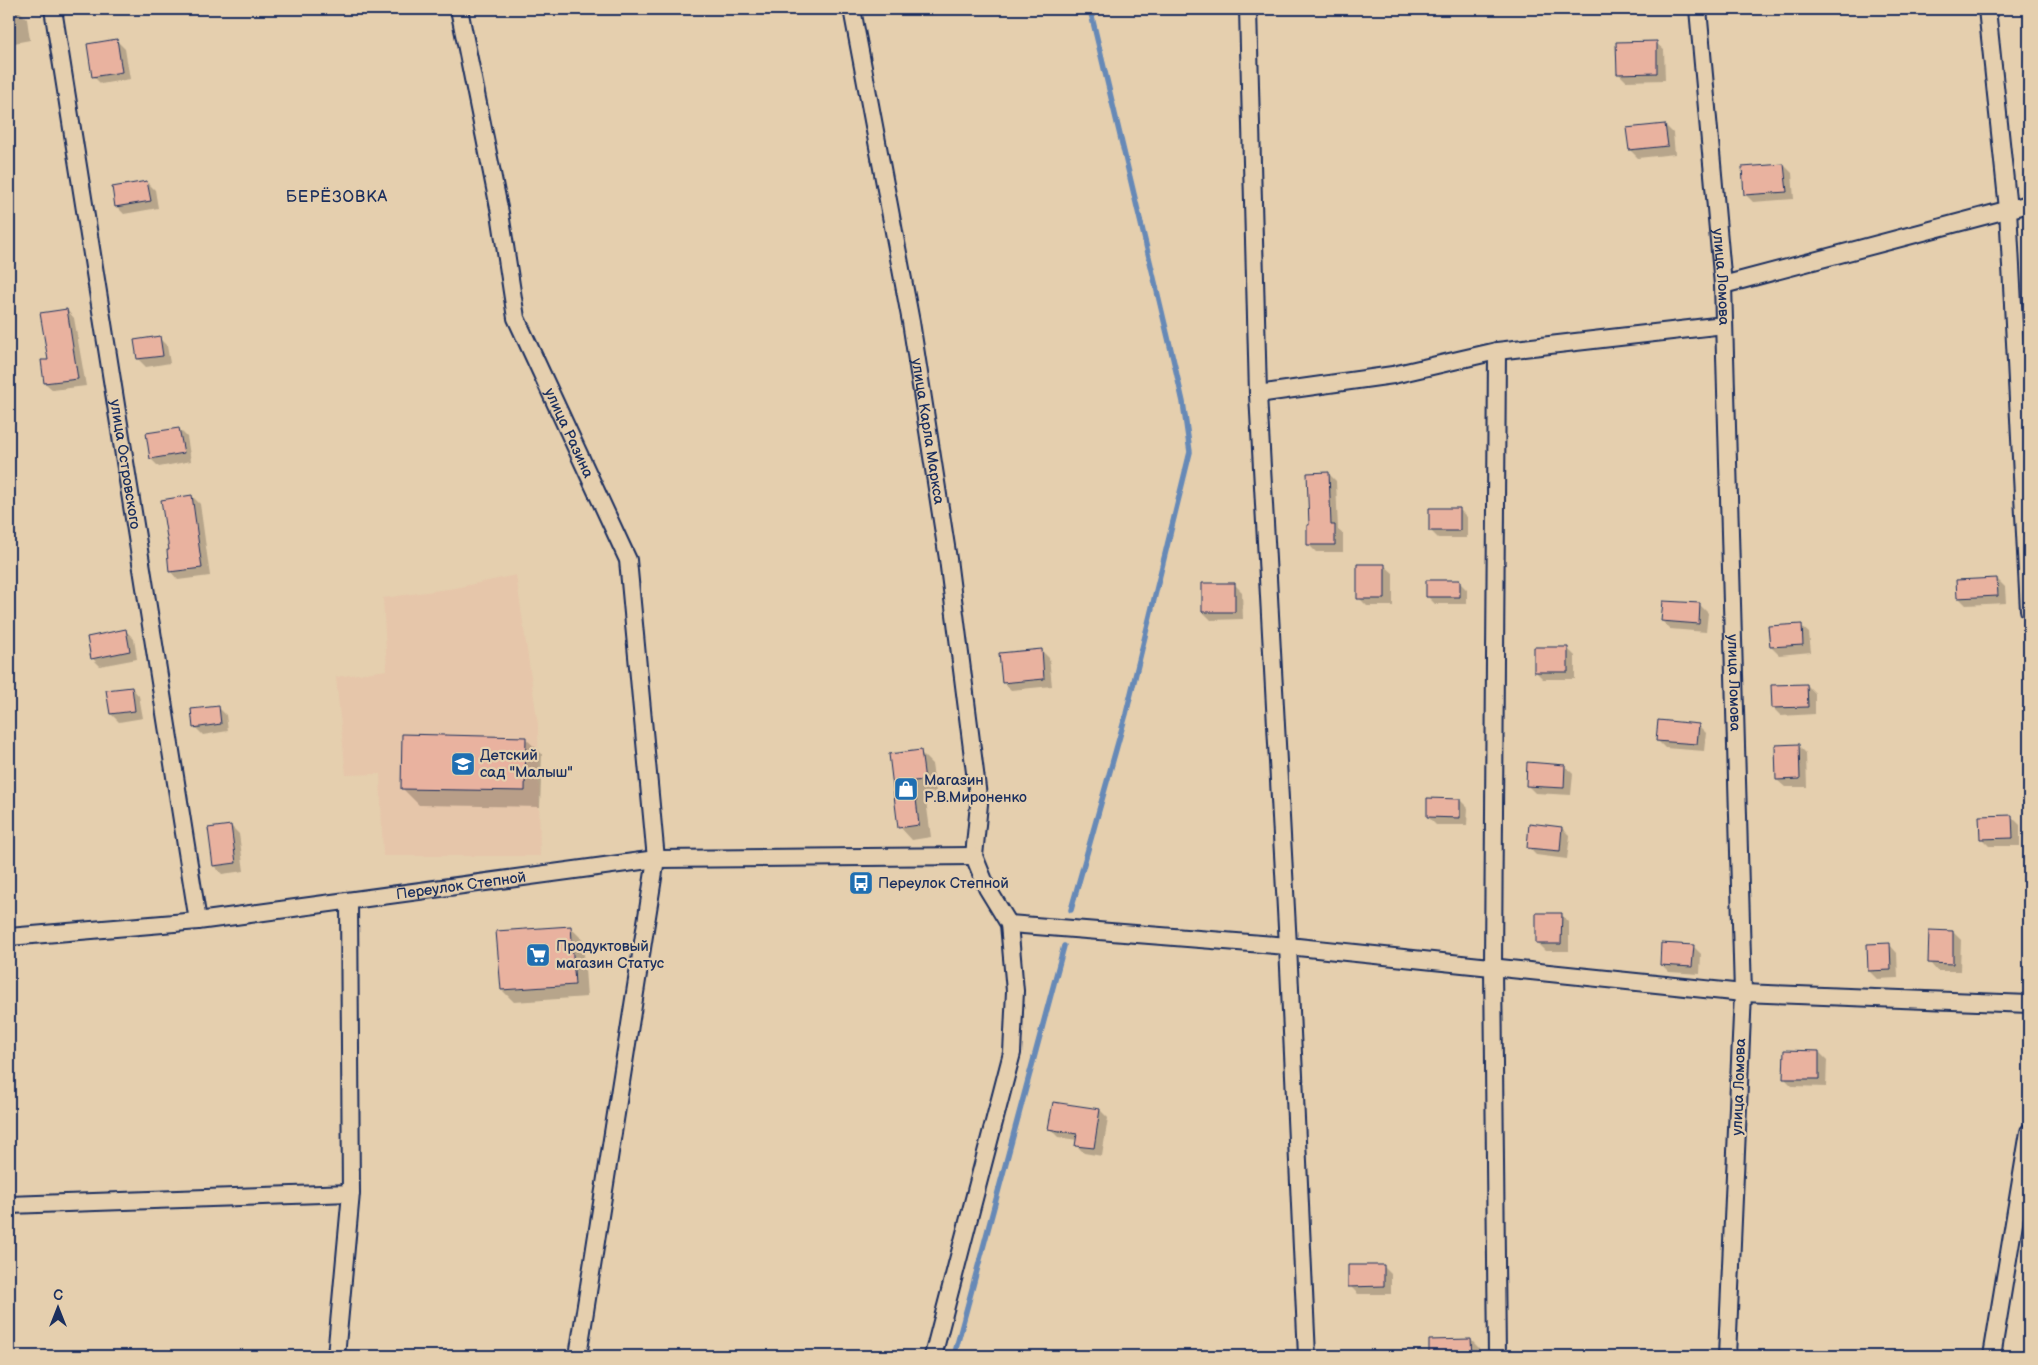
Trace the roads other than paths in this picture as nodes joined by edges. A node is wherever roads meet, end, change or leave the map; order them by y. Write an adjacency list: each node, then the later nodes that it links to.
1 (52, 9): 17 (street, улица Островского)
2 (459, 9): 15 (street, улица Разина)
3 (852, 9): 14 (street, улица Карла Маркса)
4 (1248, 9): 12 (street)
5 (1698, 9): 9 (street, улица Ломова)
6 (1986, 9): 8 (street)
7 (2029, 204): 8 (street)
8 (2008, 209): 9 (street); 13 (street)
9 (1722, 285): 10 (street, улица Ломова)
10 (1724, 325): 11 (street); 22 (street, улица Ломова)
11 (1497, 351): 12 (street); 21 (street)
12 (1258, 394): 20 (street)
13 (2029, 610)
14 (974, 856): 15 (street, Переулок Степной); 18 (street)
15 (656, 860): 16 (street, Переулок Степной); 28 (street, улица Разина)
16 (349, 901): 17 (street, Переулок Степной); 25 (street)
17 (198, 921): 19 (street, Переулок Степной)
18 (1009, 924): 20 (street); 29 (street)
19 (9, 937)
20 (1288, 946): 21 (street); 30 (street)
21 (1493, 967): 22 (street); 31 (street)
22 (1743, 993): 23 (street); 32 (street, улица Ломова)
23 (2029, 1004)
24 (2029, 1132): 33 (street)
25 (351, 1193): 26 (street); 27 (street)
26 (9, 1205)
27 (336, 1356)
28 (578, 1356)
29 (933, 1356)
30 (1308, 1356)
31 (1497, 1356)
32 (1727, 1356)
33 (1992, 1356)

